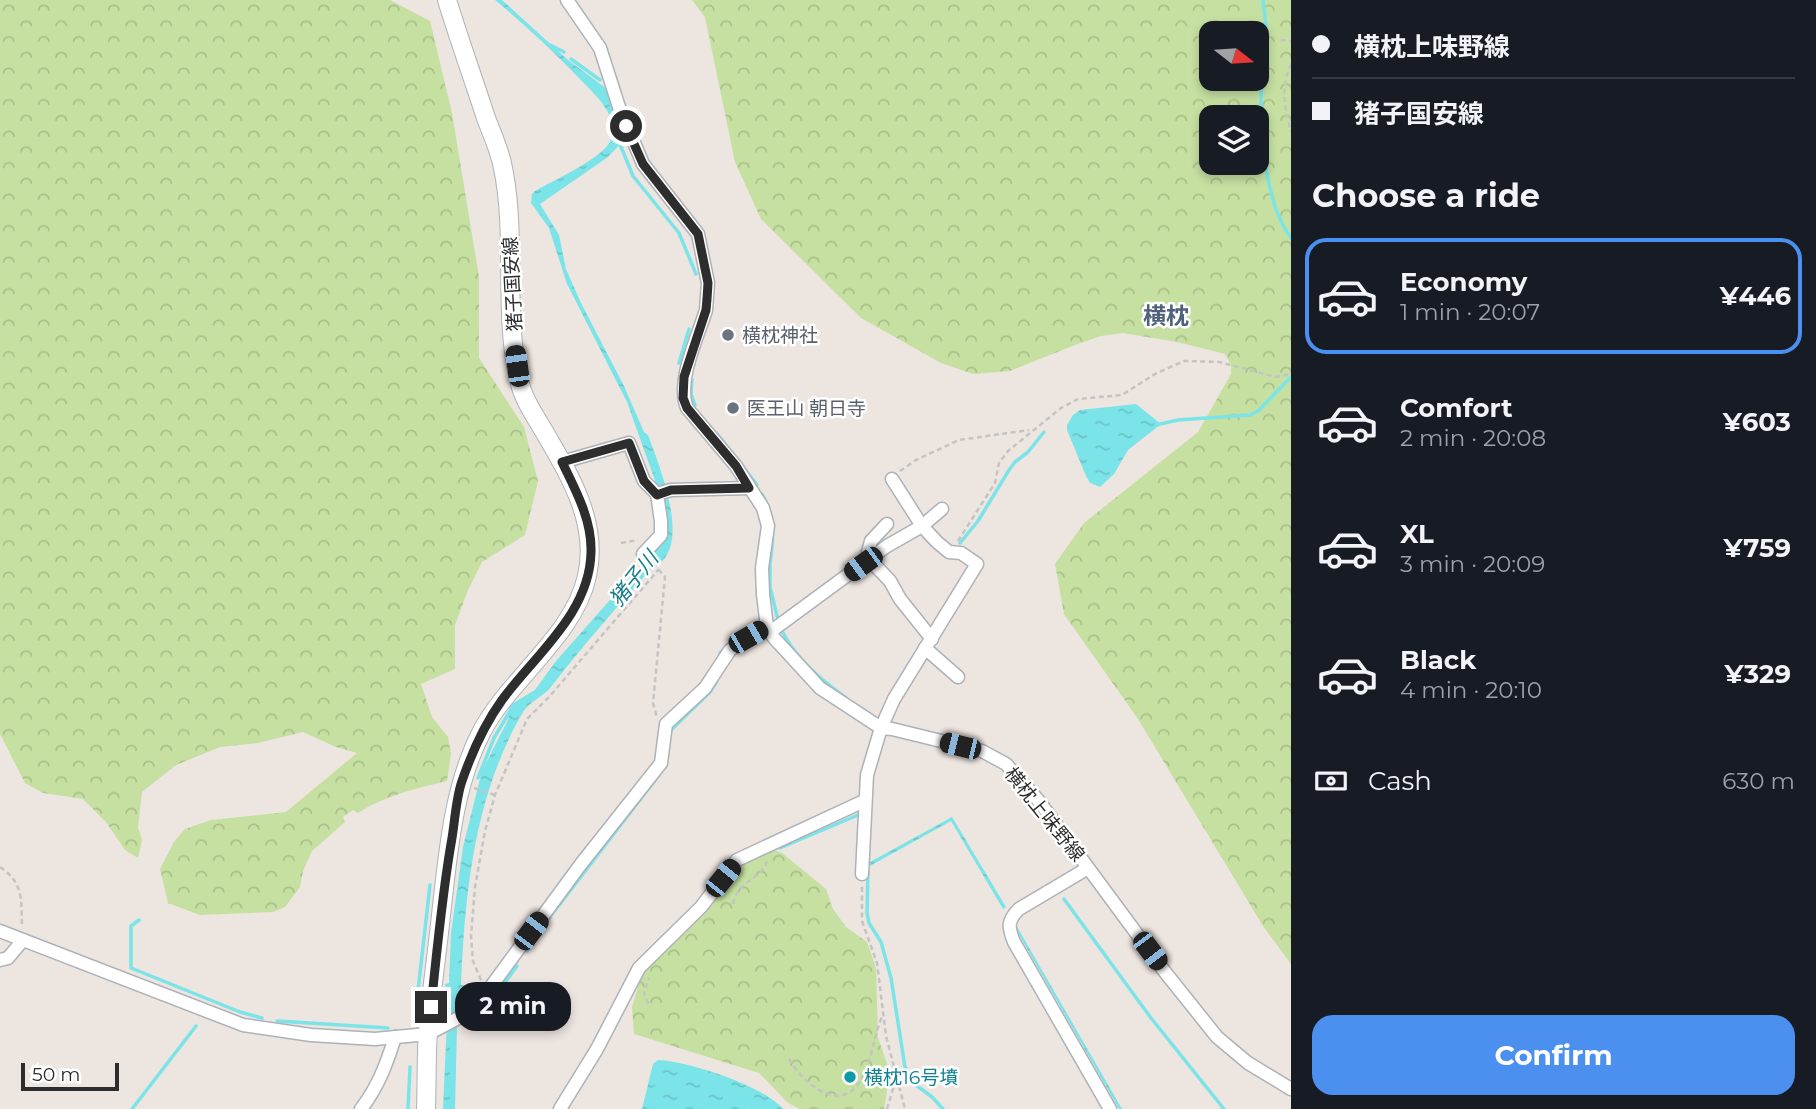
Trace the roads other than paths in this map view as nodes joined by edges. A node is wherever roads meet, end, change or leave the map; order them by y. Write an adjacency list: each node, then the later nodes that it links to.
1 (447, 0): 3 (main road, 猪子国安線)
2 (567, 0): 5 (street)
3 (562, 462): 6 (street); 22 (main road, 猪子国安線)
4 (892, 479): 9 (street)
5 (749, 488): 6 (street); 12 (street)
6 (657, 495): 10 (street)
7 (942, 509): 9 (street)
8 (887, 524): 11 (street)
9 (922, 526): 11 (street); 13 (street)
10 (643, 554)
11 (870, 560): 12 (street); 13 (street)
12 (769, 629): 15 (street, 横枕上味野線); 22 (street)
13 (929, 643): 14 (street); 15 (street)
14 (958, 677)
15 (881, 729): 16 (street); 17 (street, 横枕上味野線)
16 (864, 801): 18 (street); 27 (street)
17 (1088, 868): 24 (street, 横枕上味野線); 28 (street)
18 (862, 874)
19 (0, 931): 20 (street)
20 (23, 940): 21 (street); 23 (street)
21 (0, 960)
22 (428, 1034): 23 (street); 26 (main road, 猪子国安線)
23 (395, 1037): 25 (street)
24 (1291, 1089)
25 (361, 1109)
26 (426, 1109)
27 (561, 1109)
28 (1110, 1109)

